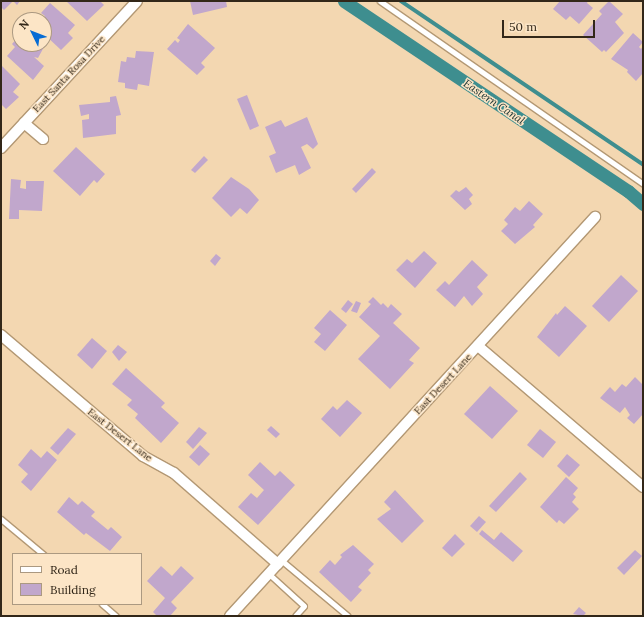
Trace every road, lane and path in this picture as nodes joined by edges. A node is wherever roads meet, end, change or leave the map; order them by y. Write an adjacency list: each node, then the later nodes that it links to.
1 (137, 1): 3 (street, East Santa Rosa Drive)
2 (380, 1): 6 (lane)
3 (24, 123): 4 (street); 5 (street, East Santa Rosa Drive)
4 (43, 139)
5 (1, 148)
6 (643, 184)
7 (595, 217): 9 (street, East Desert Lane)
8 (1, 335): 13 (street, East Desert Lane)
9 (478, 346): 10 (street, East Desert Lane); 13 (street, East Desert Lane)
10 (643, 487)
11 (1, 519): 12 (lane)
12 (41, 553)
13 (280, 562): 14 (street, East Desert Lane); 19 (lane)
14 (269, 574): 17 (street, East Desert Lane); 18 (lane)
15 (103, 605): 16 (lane)
16 (116, 616)
17 (230, 616)
18 (295, 616)
19 (348, 616)

